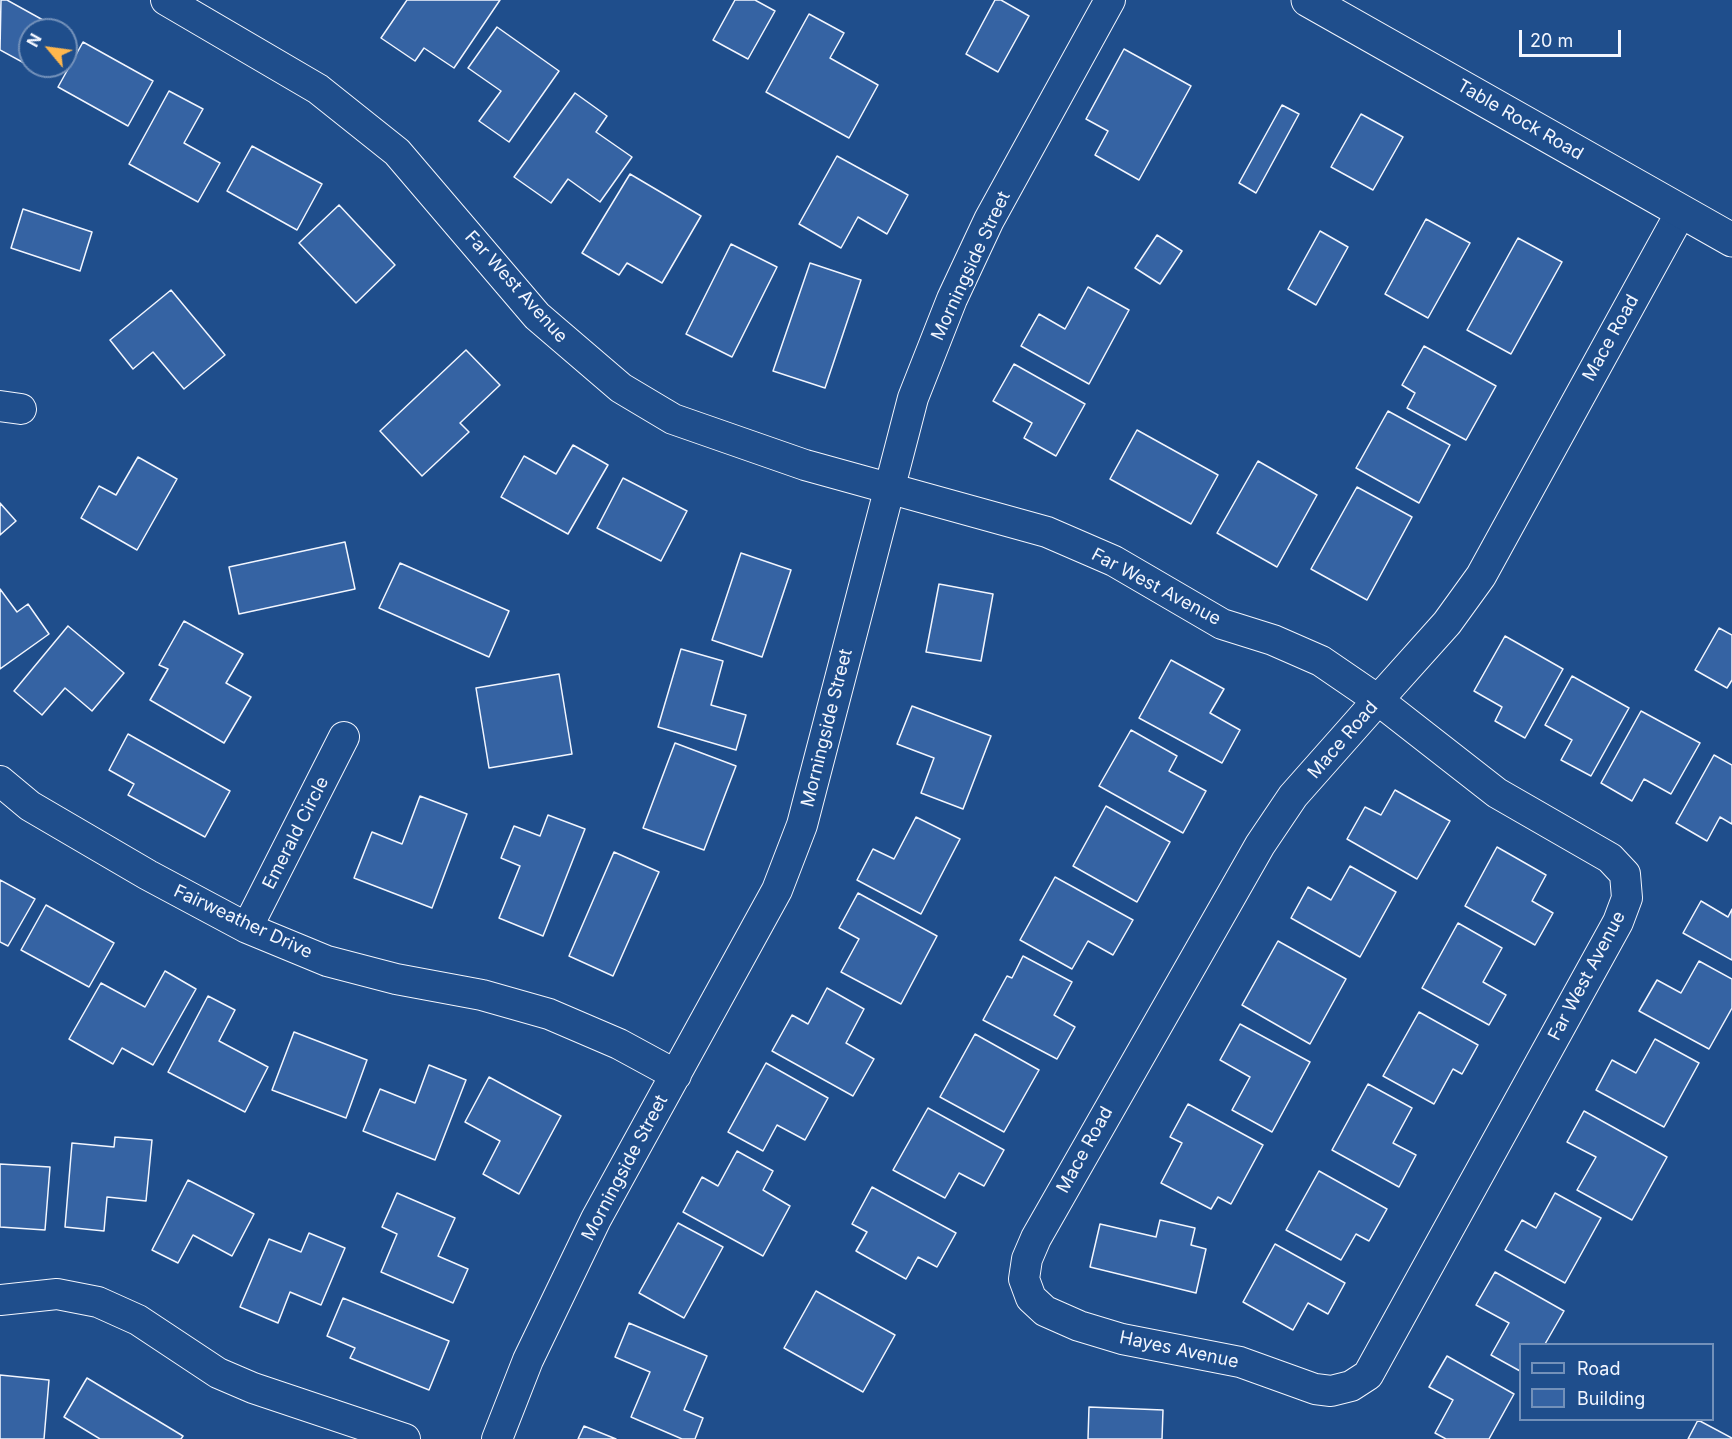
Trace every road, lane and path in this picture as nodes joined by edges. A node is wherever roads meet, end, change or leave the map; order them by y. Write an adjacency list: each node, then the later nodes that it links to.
1 (166, 0): 6 (street, Far West Avenue)
2 (1110, 0): 6 (street, Morningside Street)
3 (1308, 0): 4 (main road, Table Rock Road)
4 (1681, 212): 5 (main road, Table Rock Road); 7 (street, Mace Road)
5 (1732, 240)
6 (889, 487): 7 (street, Far West Avenue); 11 (street, Morningside Street)
7 (1378, 700): 12 (street, Mace Road); 14 (street, Far West Avenue)
8 (344, 737): 10 (street, Emerald Circle)
9 (0, 781): 10 (street, Fairweather Drive)
10 (248, 928): 11 (street, Fairweather Drive)
11 (676, 1075): 16 (street, Morningside Street)
12 (1024, 1279): 14 (street, Hayes Avenue)
13 (0, 1300): 15 (street)
14 (1351, 1386)
15 (405, 1439)
16 (497, 1439)

